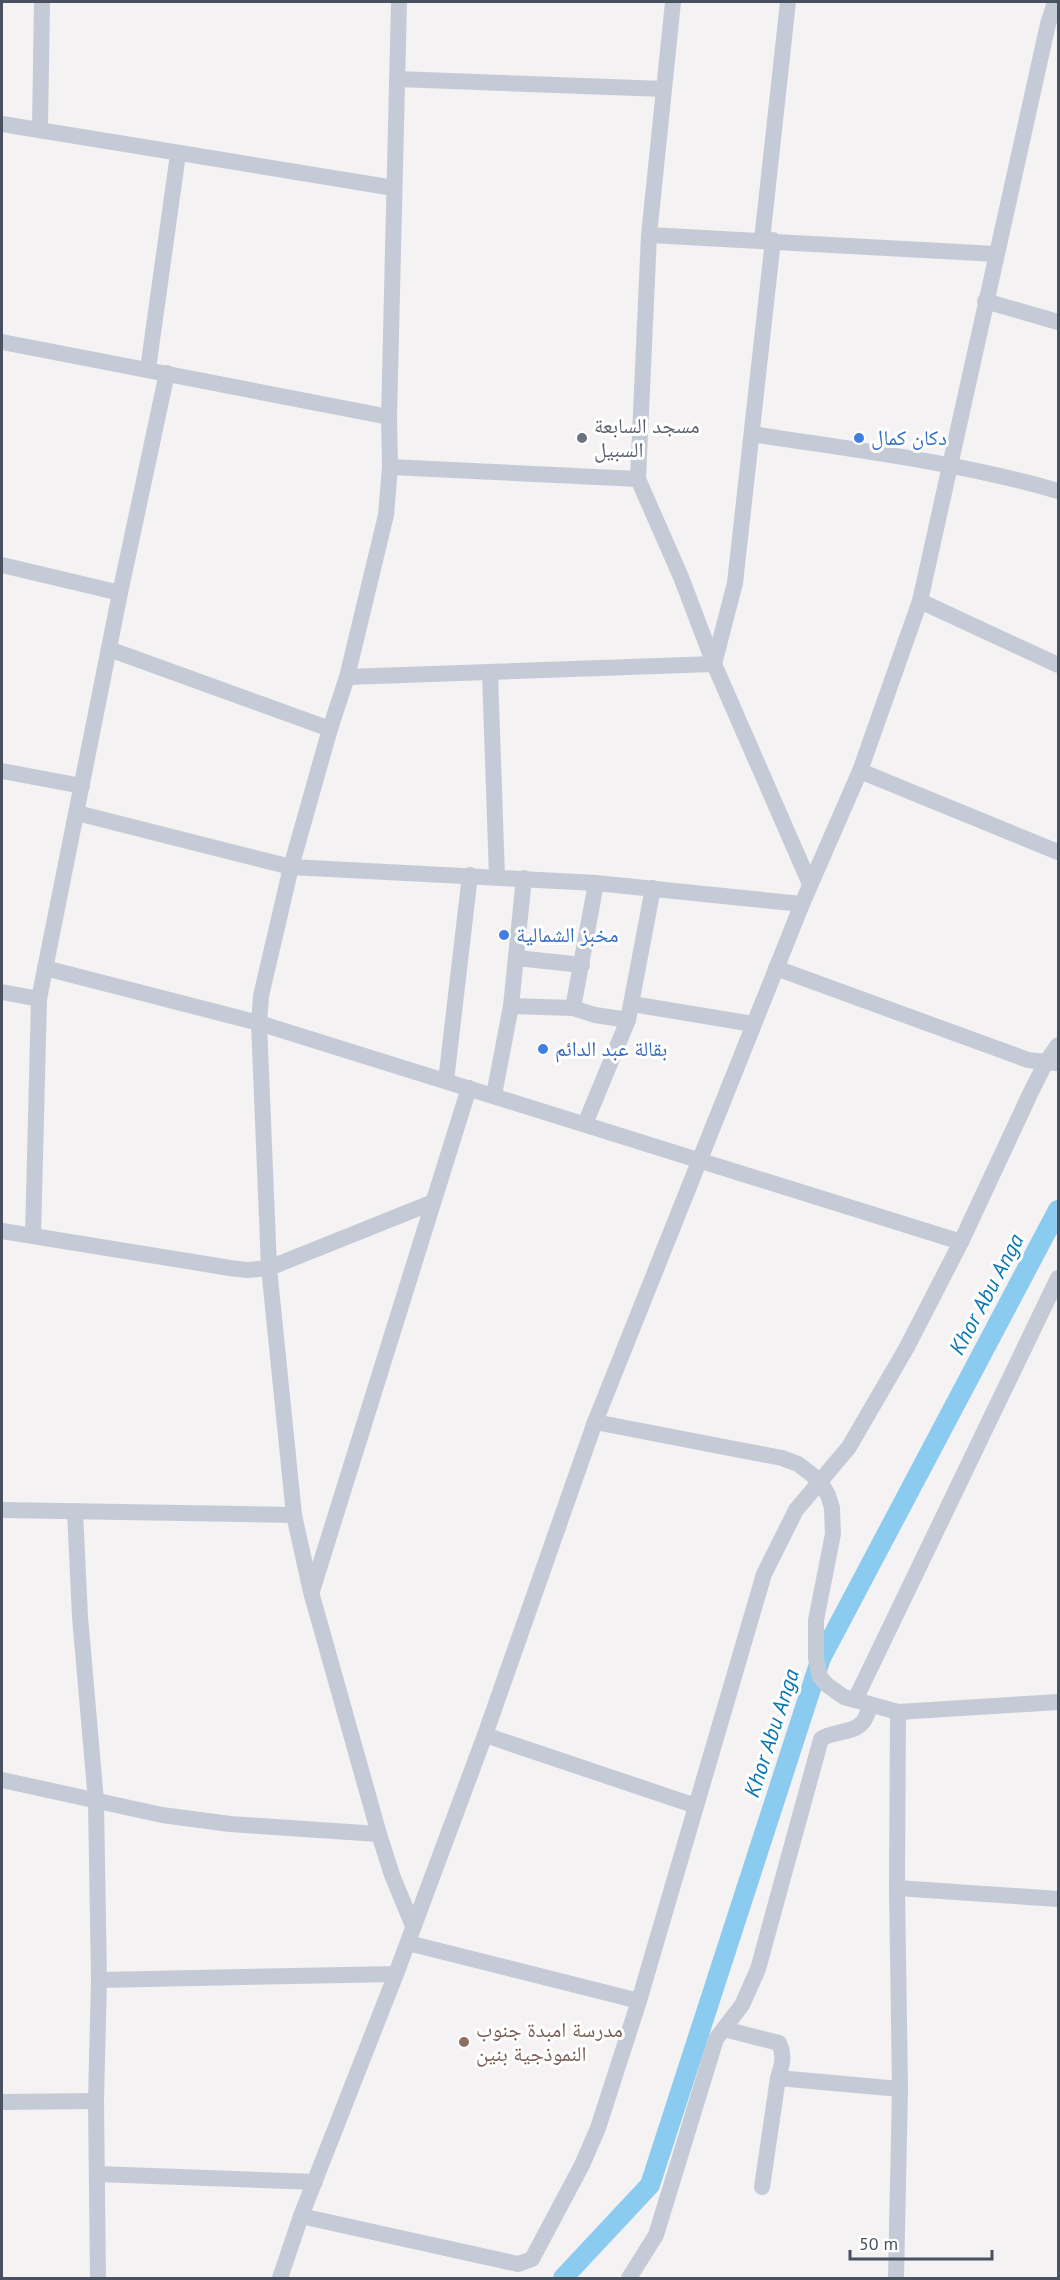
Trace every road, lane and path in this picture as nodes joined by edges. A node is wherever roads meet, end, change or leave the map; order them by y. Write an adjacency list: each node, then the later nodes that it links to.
1 (42, 2): 10 (street)
2 (399, 2): 7 (street)
3 (674, 2): 8 (street)
4 (788, 2): 14 (street)
5 (1055, 2): 6 (street)
6 (1053, 25): 15 (street)
7 (397, 79): 8 (street); 12 (street)
8 (664, 89): 13 (street)
9 (2, 124): 10 (street)
10 (40, 129): 11 (street)
11 (178, 154): 12 (street); 19 (street)
12 (394, 188): 21 (street)
13 (649, 235): 14 (street); 25 (street)
14 (768, 240): 15 (street); 22 (street)
15 (996, 254): 16 (street)
16 (986, 301): 17 (street); 23 (street)
17 (1059, 322)
18 (2, 342): 19 (street)
19 (148, 369): 20 (street)
20 (167, 373): 21 (street); 28 (street)
21 (389, 417): 24 (street)
22 (752, 434): 23 (street); 31 (street)
23 (952, 465): 26 (street); 29 (street)
24 (390, 467): 25 (street); 34 (street)
25 (638, 479): 31 (street)
26 (1059, 491)
27 (2, 565): 28 (street)
28 (120, 593): 30 (street)
29 (921, 601): 32 (street); 37 (street)
30 (109, 649): 35 (street); 38 (street)
31 (714, 664): 33 (street); 46 (street)
32 (1059, 665)
33 (490, 673): 34 (street); 43 (street)
34 (347, 677): 35 (street)
35 (330, 729): 41 (street)
36 (2, 771): 38 (street)
37 (860, 771): 40 (street); 46 (street)
38 (82, 786): 39 (street)
39 (77, 813): 41 (street); 51 (street)
40 (1059, 852)
41 (291, 867): 42 (street); 58 (street)
42 (470, 875): 43 (street); 62 (street)
43 (497, 877): 44 (street)
44 (524, 878): 45 (street); 49 (street)
45 (596, 883): 47 (street); 50 (street)
46 (810, 884): 48 (street)
47 (653, 888): 48 (street); 57 (street)
48 (802, 904): 52 (street)
49 (516, 958): 50 (street); 55 (street)
50 (582, 964): 56 (street)
51 (45, 968): 54 (street); 58 (street)
52 (776, 968): 59 (street); 61 (street)
53 (2, 992): 54 (street)
54 (39, 999): 69 (street)
55 (511, 1006): 56 (street); 64 (street)
56 (573, 1008): 57 (street)
57 (630, 1012): 59 (street); 65 (street)
58 (259, 1023): 62 (street); 71 (street)
59 (753, 1024): 66 (street)
60 (1059, 1045): 61 (street)
61 (1052, 1063): 70 (street)
62 (446, 1081): 63 (street)
63 (469, 1088): 64 (street); 67 (street)
64 (494, 1095): 65 (street)
65 (585, 1124): 66 (street)
66 (699, 1160): 70 (street); 73 (street)
67 (431, 1203): 71 (street); 78 (street)
68 (2, 1231): 69 (street)
69 (33, 1236): 71 (street)
70 (960, 1242): 74 (street)
71 (269, 1268): 77 (street)
72 (1059, 1278): 80 (street)
73 (595, 1422): 74 (street); 82 (street)
74 (820, 1481): 80 (street); 85 (street)
75 (2, 1510): 76 (street)
76 (75, 1511): 77 (street); 84 (street)
77 (294, 1515): 78 (street)
78 (311, 1592): 86 (street)
79 (1059, 1702): 81 (street)
80 (863, 1703): 81 (street); 94 (street)
81 (898, 1712): 87 (street)
82 (485, 1735): 85 (street); 89 (street)
83 (2, 1780): 84 (street)
84 (96, 1801): 86 (street); 92 (street)
85 (696, 1806): 93 (street)
86 (379, 1834): 89 (street)
87 (897, 1888): 88 (street); 96 (street)
88 (1059, 1899)
89 (413, 1926): 90 (street)
90 (408, 1943): 91 (street); 93 (street)
91 (396, 1974): 92 (street); 100 (street)
92 (99, 1980): 97 (street)
93 (639, 2001): 102 (street)
94 (724, 2029): 95 (street); 105 (street)
95 (778, 2078): 96 (street); 101 (street)
96 (900, 2089): 106 (street)
97 (96, 2101): 98 (street); 99 (street)
98 (2, 2102)
99 (97, 2174): 100 (street); 103 (street)
100 (315, 2182): 102 (street)
101 (762, 2187)
102 (302, 2216): 104 (street)
103 (98, 2278)
104 (280, 2278)
105 (629, 2278)
106 (896, 2278)

